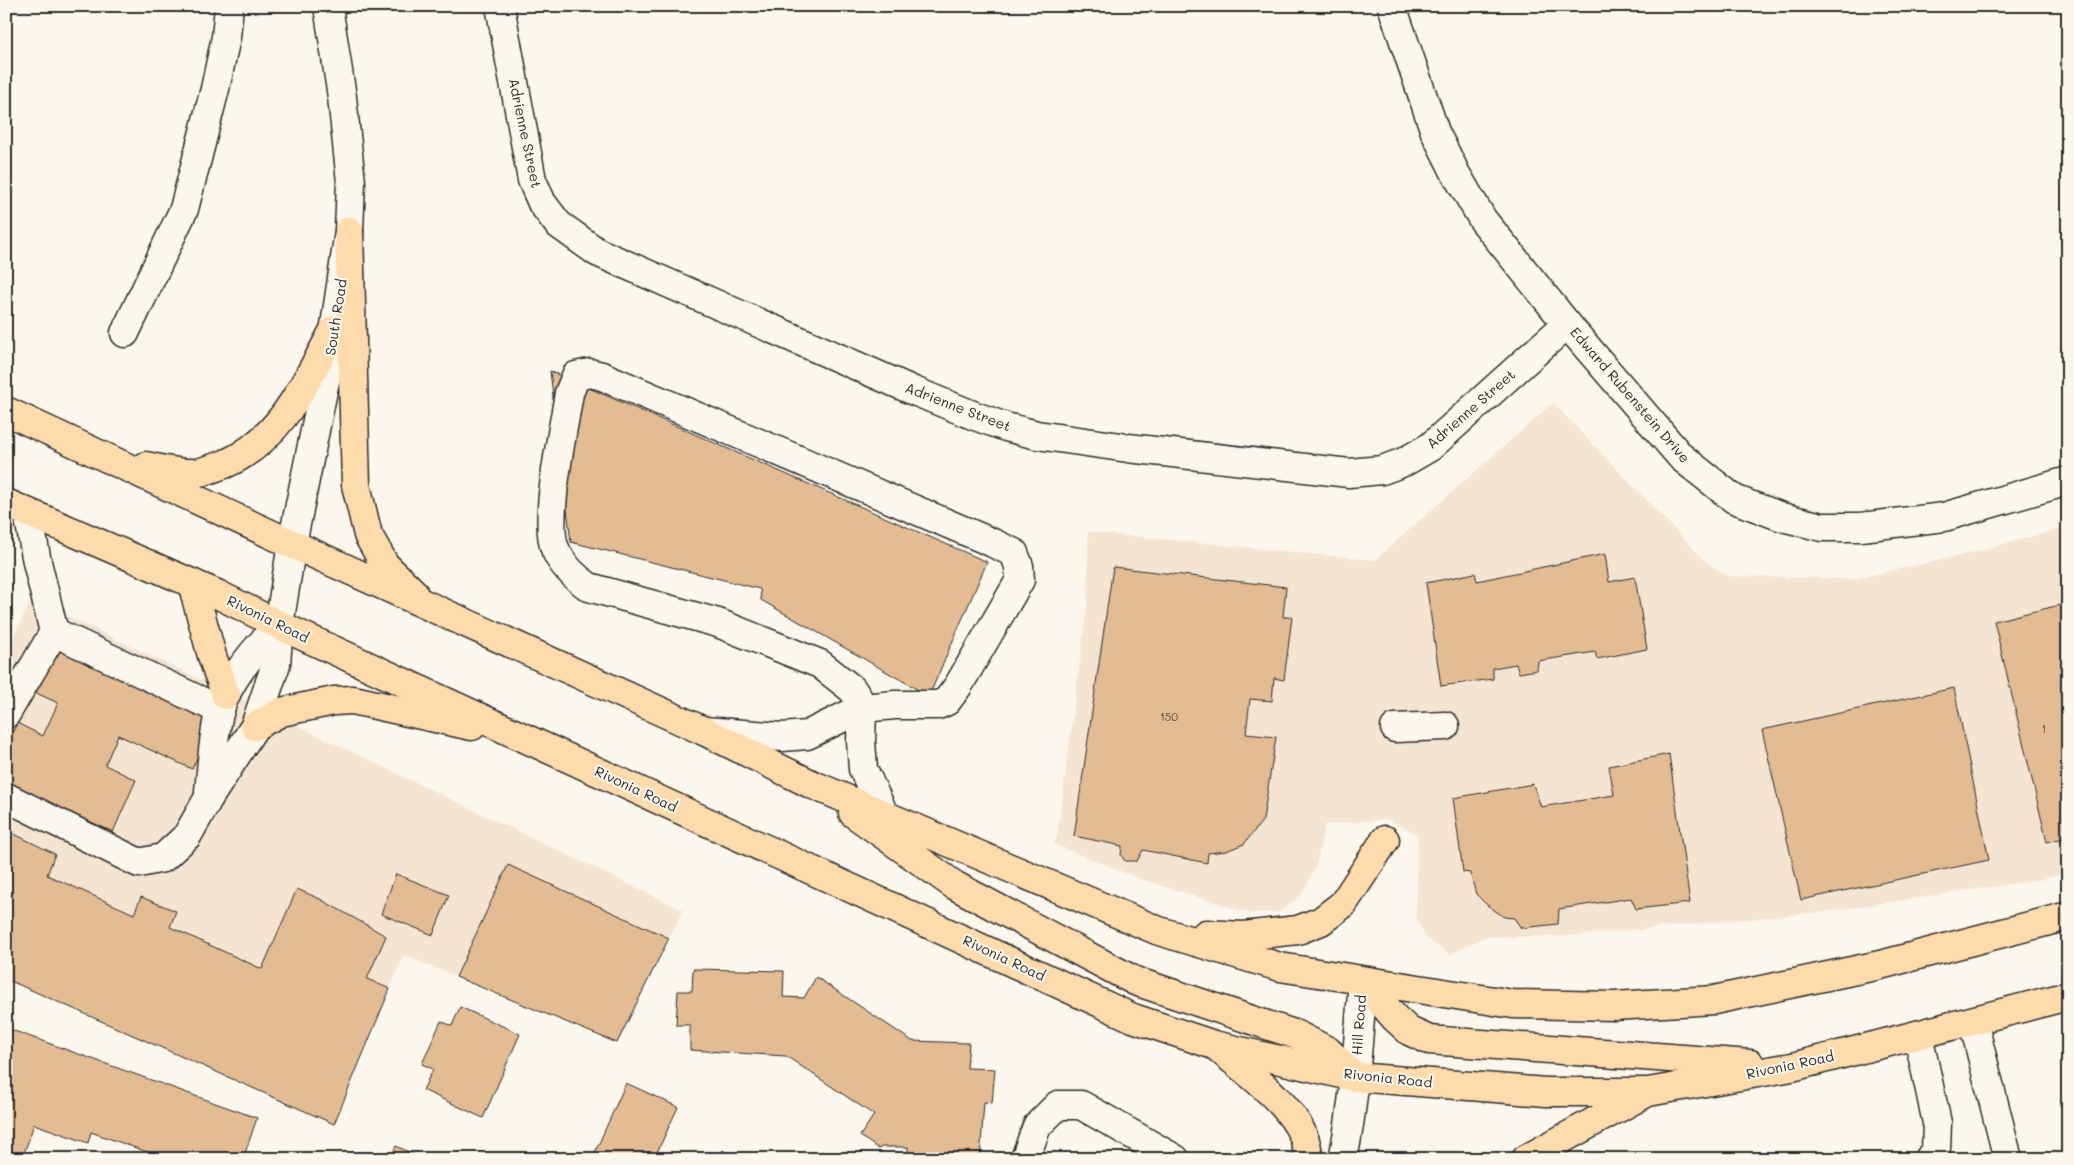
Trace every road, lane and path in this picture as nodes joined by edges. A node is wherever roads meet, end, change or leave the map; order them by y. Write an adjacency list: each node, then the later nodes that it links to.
1 (229, 6): 8 (street)
2 (328, 6): 5 (street, South Road)
3 (500, 6): 6 (street, Adrienne Street)
4 (1392, 6): 6 (street, Edward Rubenstein Drive)
5 (349, 231): 7 (street, South Road); 15 (main road)
6 (1567, 324): 11 (street, Edward Rubenstein Drive)
7 (334, 330): 10 (main road); 13 (street, South Road)
8 (125, 334)
9 (6, 411): 10 (main road)
10 (110, 459): 13 (main road)
11 (2068, 481)
12 (17, 508): 14 (main road, Rivonia Road); 17 (street)
13 (292, 544): 15 (main road); 16 (street, South Road)
14 (192, 583): 16 (main road, Rivonia Road); 18 (main road)
15 (428, 606): 24 (main road)
16 (279, 625): 18 (street); 21 (street, South Road); 25 (main road, Rivonia Road)
17 (54, 632): 18 (street); 20 (street)
18 (223, 702): 28 (street)
19 (862, 708): 19 (street); 24 (street); 29 (street)
20 (6, 714)
21 (255, 726): 25 (main road); 28 (street, South Road)
22 (1445, 726): 23 (street)
23 (1395, 728)
24 (704, 731): 26 (main road)
25 (524, 738): 37 (main road, Rivonia Road)
26 (811, 784): 29 (main road); 39 (main road)
27 (6, 797): 28 (street, South Road)
28 (208, 800)
29 (884, 814): 32 (main road)
30 (1385, 840): 32 (main road)
31 (2068, 916): 33 (main road)
32 (1159, 931): 33 (main road)
33 (1363, 981): 38 (main road); 39 (street, Hill Road)
34 (2068, 996): 35 (main road, Rivonia Road)
35 (1973, 1021): 36 (main road, Rivonia Road); 47 (street)
36 (1918, 1035): 38 (main road, Rivonia Road); 46 (street)
37 (1214, 1044): 39 (main road, Rivonia Road); 43 (main road)
38 (1792, 1067): 40 (main road, Rivonia Road)
39 (1356, 1077): 40 (main road, Rivonia Road); 44 (street, Hill Road)
40 (1648, 1092): 45 (main road)
41 (1025, 1159): 42 (street)
42 (1175, 1159)
43 (1308, 1159)
44 (1343, 1159)
45 (1526, 1159)
46 (1929, 1159)
47 (2008, 1159)

